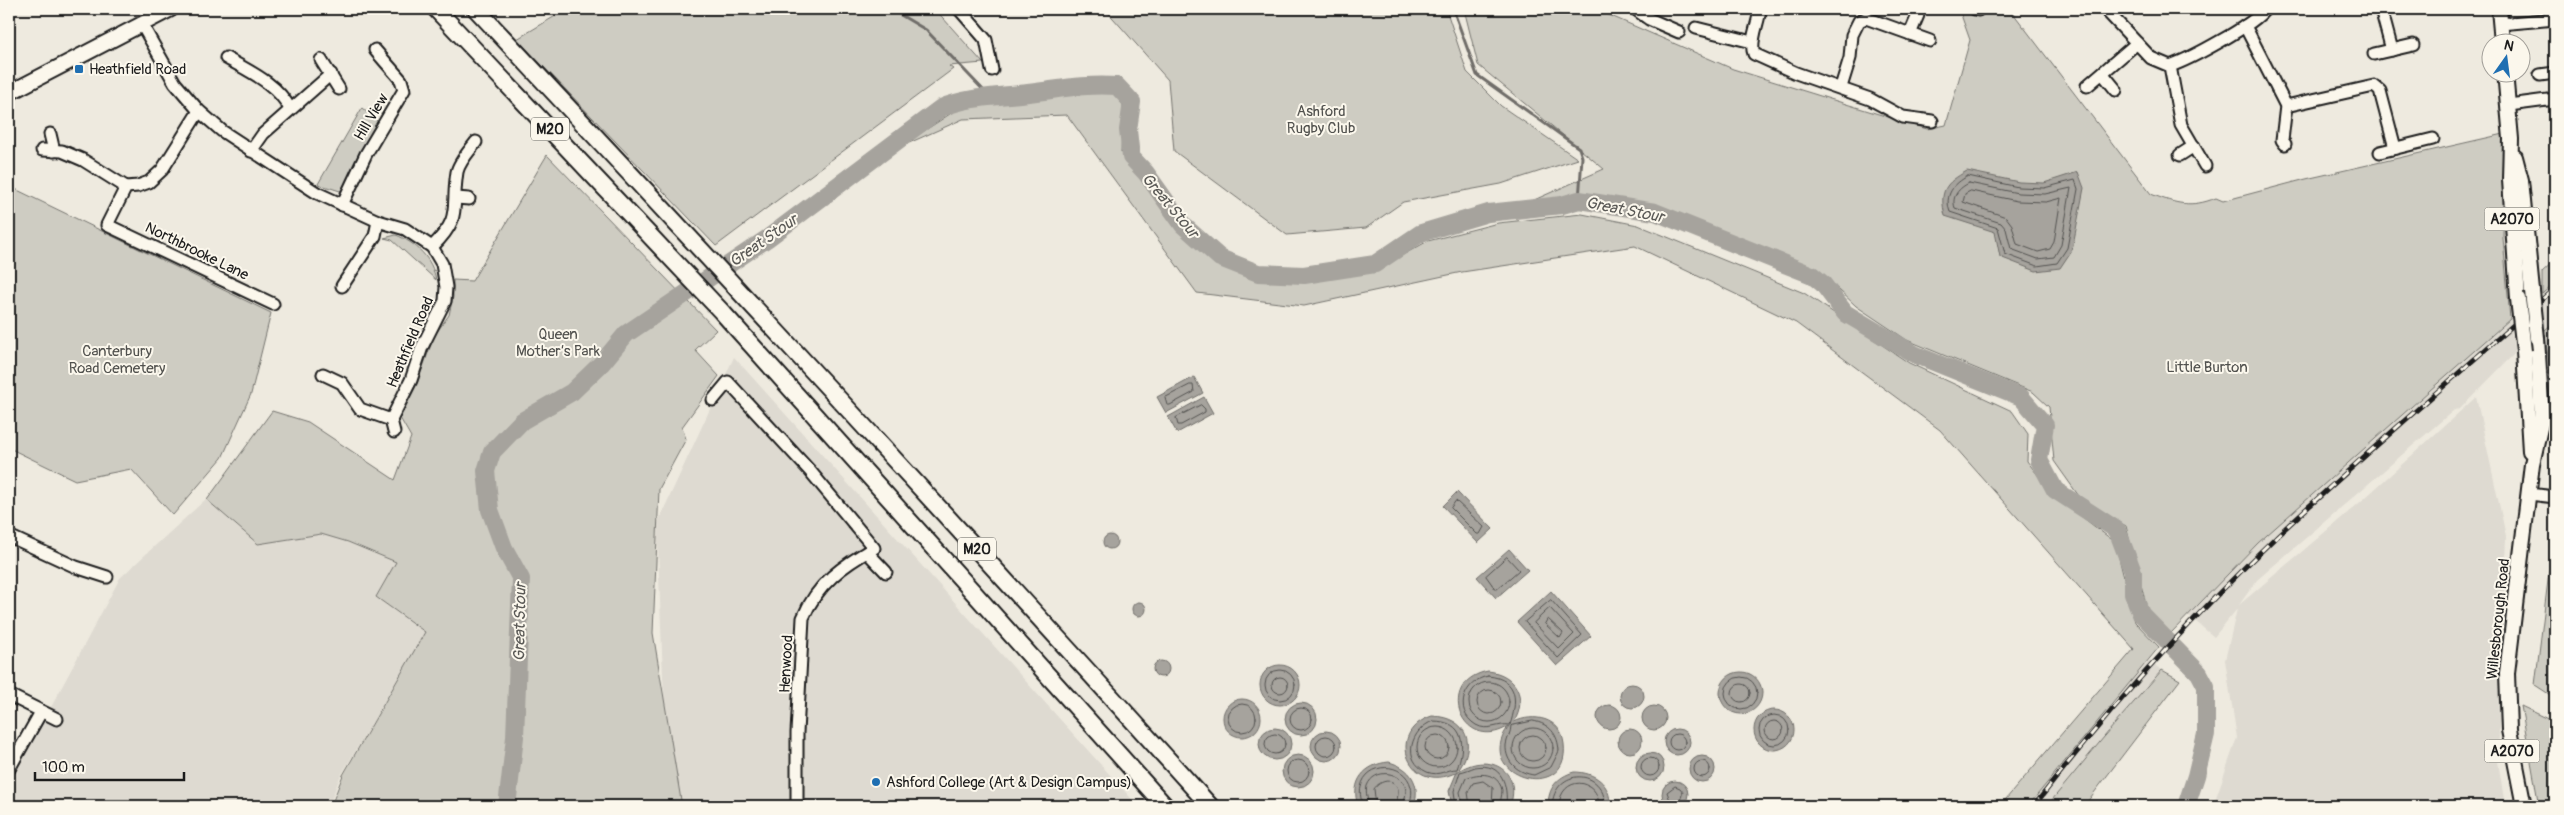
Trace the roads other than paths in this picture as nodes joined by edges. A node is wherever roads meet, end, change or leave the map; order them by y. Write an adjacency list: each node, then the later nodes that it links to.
1 (171, 9): 13 (main road)
2 (436, 9): 82 (highway, M20)
3 (476, 9): 83 (highway, M20)
4 (958, 9): 30 (street)
5 (1635, 9): 17 (street)
6 (1760, 9): 21 (street)
7 (2105, 9): 22 (street)
8 (2265, 9): 15 (street)
9 (2381, 9): 25 (street)
10 (2499, 9): 14 (main road)
11 (1918, 14): 19 (street)
12 (2555, 20): 14 (street)
13 (141, 24): 40 (main road); 45 (street)
14 (2500, 24): 18 (main road)
15 (2245, 26): 29 (street); 43 (street)
16 (1696, 28): 21 (street)
17 (1679, 32)
18 (2501, 32)
19 (1910, 34): 20 (street); 37 (street)
20 (1930, 41)
21 (1752, 42): 37 (street)
22 (2136, 43): 29 (street); 33 (street)
23 (2413, 45): 25 (street)
24 (375, 50): 61 (street, Hill View)
25 (2392, 50): 26 (street)
26 (2374, 54)
27 (226, 58): 44 (street)
28 (321, 60): 32 (street)
29 (2170, 66): 52 (street)
30 (992, 70)
31 (2555, 73): 34 (street)
32 (331, 74): 38 (street); 44 (street)
33 (2103, 74): 36 (street); 39 (street)
34 (2540, 75)
35 (2506, 82): 42 (main road, Willesborough Road / A2070)
36 (2087, 86)
37 (1841, 87): 46 (street)
38 (339, 89)
39 (2116, 90)
40 (9, 93)
41 (2555, 99): 42 (street)
42 (2509, 105): 49 (main road, Willesborough Road / A2070)
43 (2286, 106): 51 (street); 53 (street)
44 (290, 109): 54 (street)
45 (199, 111): 54 (street); 58 (street)
46 (1932, 121)
47 (50, 134): 58 (street)
48 (2433, 139): 53 (street)
49 (2511, 139): 70 (main road, Willesborough Road / A2070, bridge); 70 (main road, Willesborough Road / A2070, bridge)
50 (476, 142): 59 (street)
51 (2285, 144)
52 (2194, 146): 56 (street); 57 (street)
53 (2395, 148): 55 (street)
54 (251, 151): 61 (street)
55 (2380, 152)
56 (2180, 155)
57 (2205, 166)
58 (126, 187): 65 (street, Northbrooke Lane)
59 (456, 198): 60 (street); 63 (street)
60 (469, 199)
61 (342, 205): 62 (street)
62 (378, 221): 63 (street); 64 (street)
63 (432, 247): 68 (street, Heathfield Road)
64 (342, 286)
65 (273, 304)
66 (323, 374): 68 (street)
67 (713, 400): 74 (street)
68 (391, 420): 69 (street)
69 (394, 432)
70 (2532, 464): 71 (main road, Willesborough Road / A2070)
71 (2529, 494): 72 (street); 84 (main road, Willesborough Road / A2070)
72 (2555, 496)
73 (9, 536): 76 (street)
74 (867, 552): 75 (street); 81 (street, Henwood)
75 (886, 572)
76 (107, 578)
77 (9, 695): 78 (street)
78 (41, 712): 79 (street); 80 (street)
79 (57, 719)
80 (9, 769)
81 (797, 806)
82 (1165, 806)
83 (1210, 806)
84 (2524, 806)

